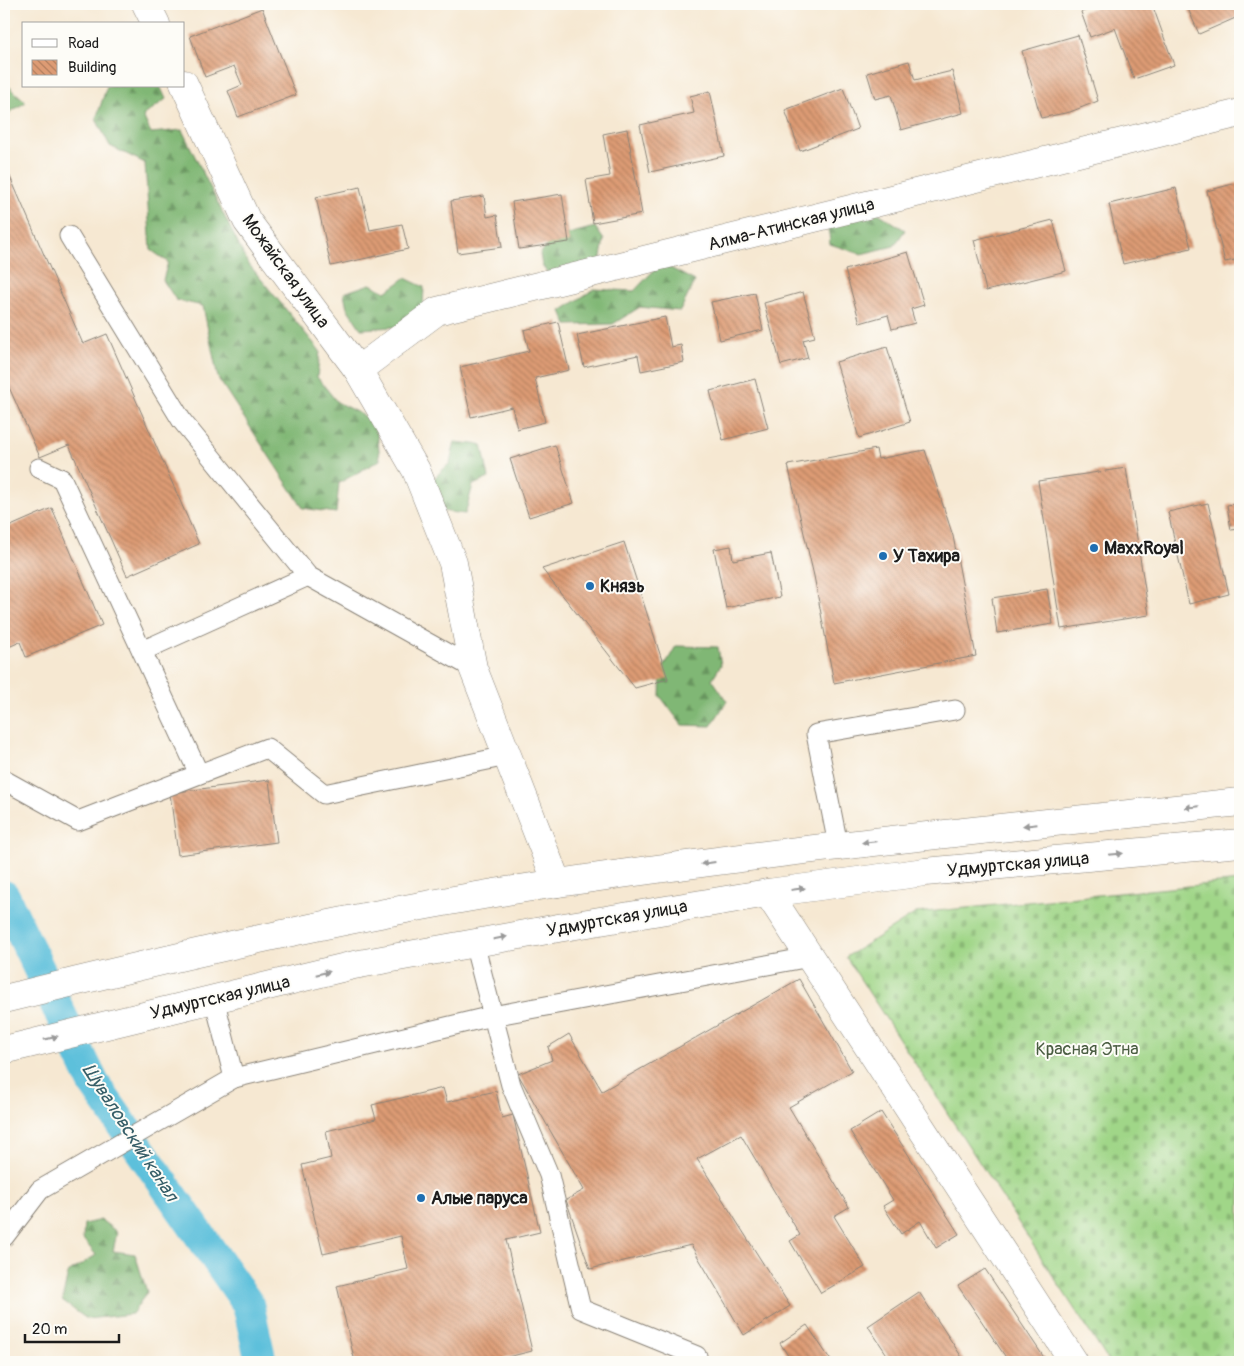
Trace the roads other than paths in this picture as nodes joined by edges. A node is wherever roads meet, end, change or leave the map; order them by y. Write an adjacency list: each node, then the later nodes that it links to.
1 (146, 4): 2 (main road)
2 (155, 22)
3 (185, 86): 6 (main road, Можайская улица)
4 (1240, 113): 6 (main road, Алма-Атинская улица)
5 (69, 236): 8 (lane)
6 (358, 370): 10 (main road, Можайская улица)
7 (39, 468): 9 (lane)
8 (308, 576): 9 (lane); 10 (lane)
9 (142, 651): 13 (lane)
10 (473, 668): 12 (main road, Можайская улица)
11 (955, 710): 17 (lane)
12 (507, 756): 13 (lane); 18 (main road, Можайская улица)
13 (199, 774): 14 (lane)
14 (4, 780)
15 (1240, 802): 17 (main road, Удмуртская улица, one-way to 17)
16 (1240, 843): 19 (main road, Удмуртская улица, one-way to 16)
17 (838, 845): 18 (main road, Удмуртская улица, one-way to 18)
18 (556, 883): 23 (main road, Удмуртская улица)
19 (768, 893): 20 (main road, Удмуртская улица, one-way to 19); 21 (main road)
20 (474, 943): 22 (main road, Удмуртская улица, one-way to 20); 24 (lane)
21 (810, 957): 24 (lane); 29 (main road)
22 (214, 998): 25 (main road, Удмуртская улица, one-way to 22); 26 (lane)
23 (4, 999)
24 (492, 1016): 26 (lane); 28 (lane)
25 (4, 1050)
26 (234, 1078): 27 (lane)
27 (4, 1237)
28 (697, 1356)
29 (1074, 1362)

